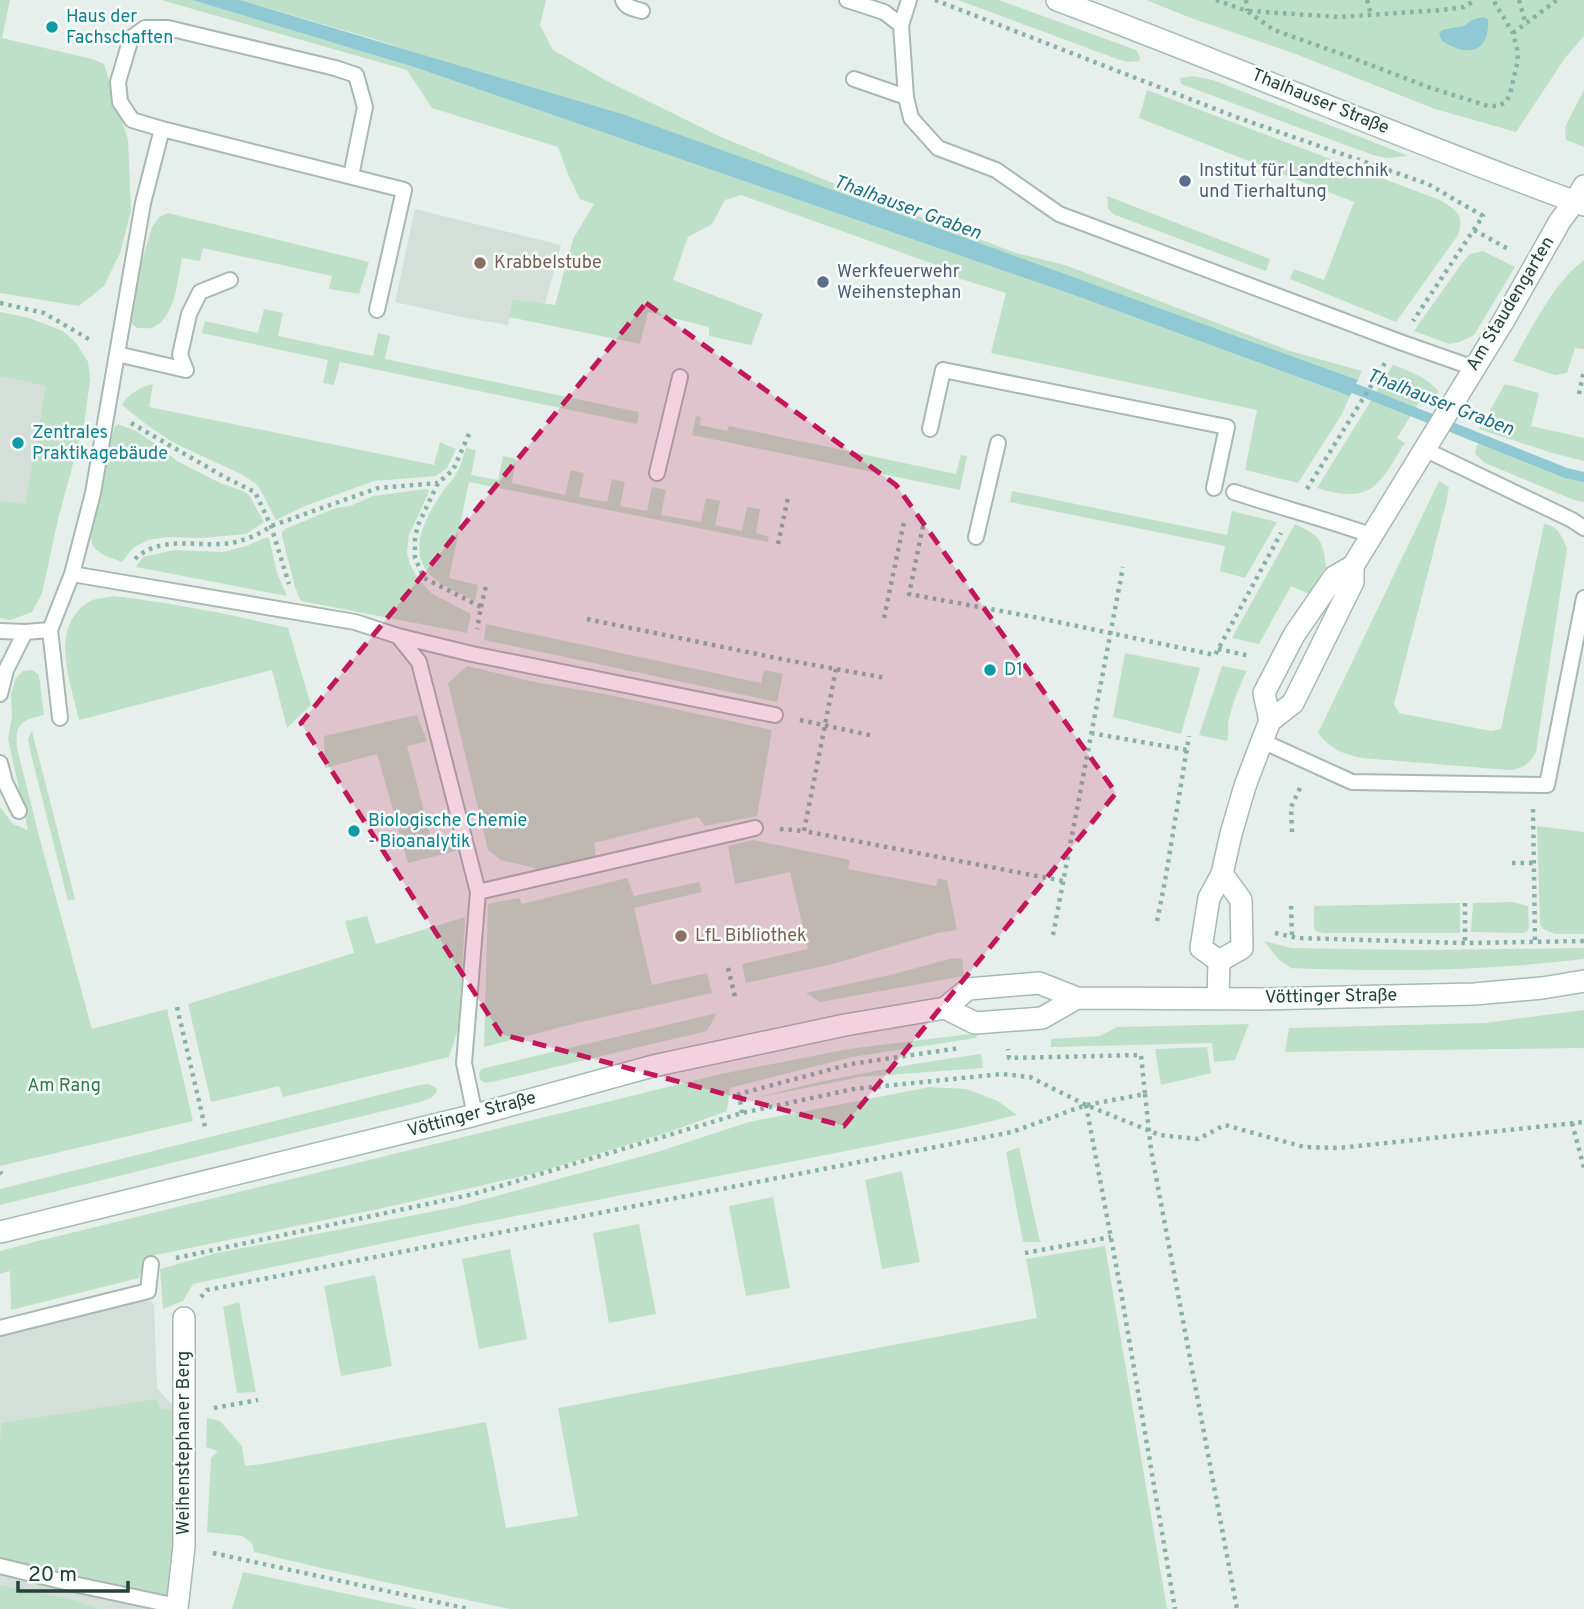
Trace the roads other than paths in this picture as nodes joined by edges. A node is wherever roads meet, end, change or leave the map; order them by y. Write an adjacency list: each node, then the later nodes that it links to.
1 (623, 0): 5 (lane)
2 (847, 0): 6 (lane)
3 (909, 0): 6 (lane)
4 (1057, 0): 11 (main road, Thalhauser Straße)
5 (642, 11)
6 (901, 24): 8 (lane)
7 (854, 79): 8 (lane)
8 (906, 97): 15 (lane)
9 (162, 129): 10 (lane); 10 (lane); 14 (lane)
10 (351, 176): 13 (lane)
11 (1581, 197): 15 (main road, Am Staudengarten)
12 (230, 280): 14 (lane)
13 (377, 310)
14 (117, 354): 27 (lane)
15 (1474, 368): 19 (main road, Am Staudengarten)
16 (680, 377): 20 (lane)
17 (930, 429): 21 (lane)
18 (998, 443): 25 (lane)
19 (1425, 448): 23 (lane); 24 (main road, Am Staudengarten)
20 (657, 472)
21 (1214, 488)
22 (1234, 492): 24 (lane)
23 (1584, 528)
24 (1370, 535): 26 (main road, Am Staudengarten)
25 (976, 537)
26 (1353, 566): 36 (main road, Am Staudengarten); 36 (main road, Am Staudengarten)
27 (72, 574): 29 (lane); 32 (lane)
28 (1584, 598): 36 (lane)
29 (50, 630): 31 (lane); 35 (lane)
30 (0, 631): 31 (lane)
31 (25, 632): 33 (lane)
32 (398, 636): 34 (lane); 41 (lane)
33 (0, 694)
34 (775, 715)
35 (61, 718)
36 (1266, 731): 40 (main road, Am Staudengarten)
37 (0, 763): 38 (lane)
38 (19, 811)
39 (755, 828): 41 (lane)
40 (1223, 874): 42 (main road, Am Staudengarten); 42 (main road)
41 (478, 892): 47 (lane)
42 (1219, 961): 45 (main road)
43 (1584, 981): 45 (main road, Vöttinger Straße)
44 (1077, 998): 45 (main road, Vöttinger Straße); 46 (main road, Vöttinger Straße); 46 (main road, Vöttinger Straße)
45 (1217, 998)
46 (945, 1008): 47 (main road, Vöttinger Straße)
47 (475, 1115): 48 (main road, Vöttinger Straße)
48 (0, 1231)
49 (151, 1264): 51 (lane)
50 (184, 1318): 53 (main road, Weihenstephaner Berg)
51 (0, 1328)
52 (0, 1566): 53 (lane)
53 (177, 1608)

